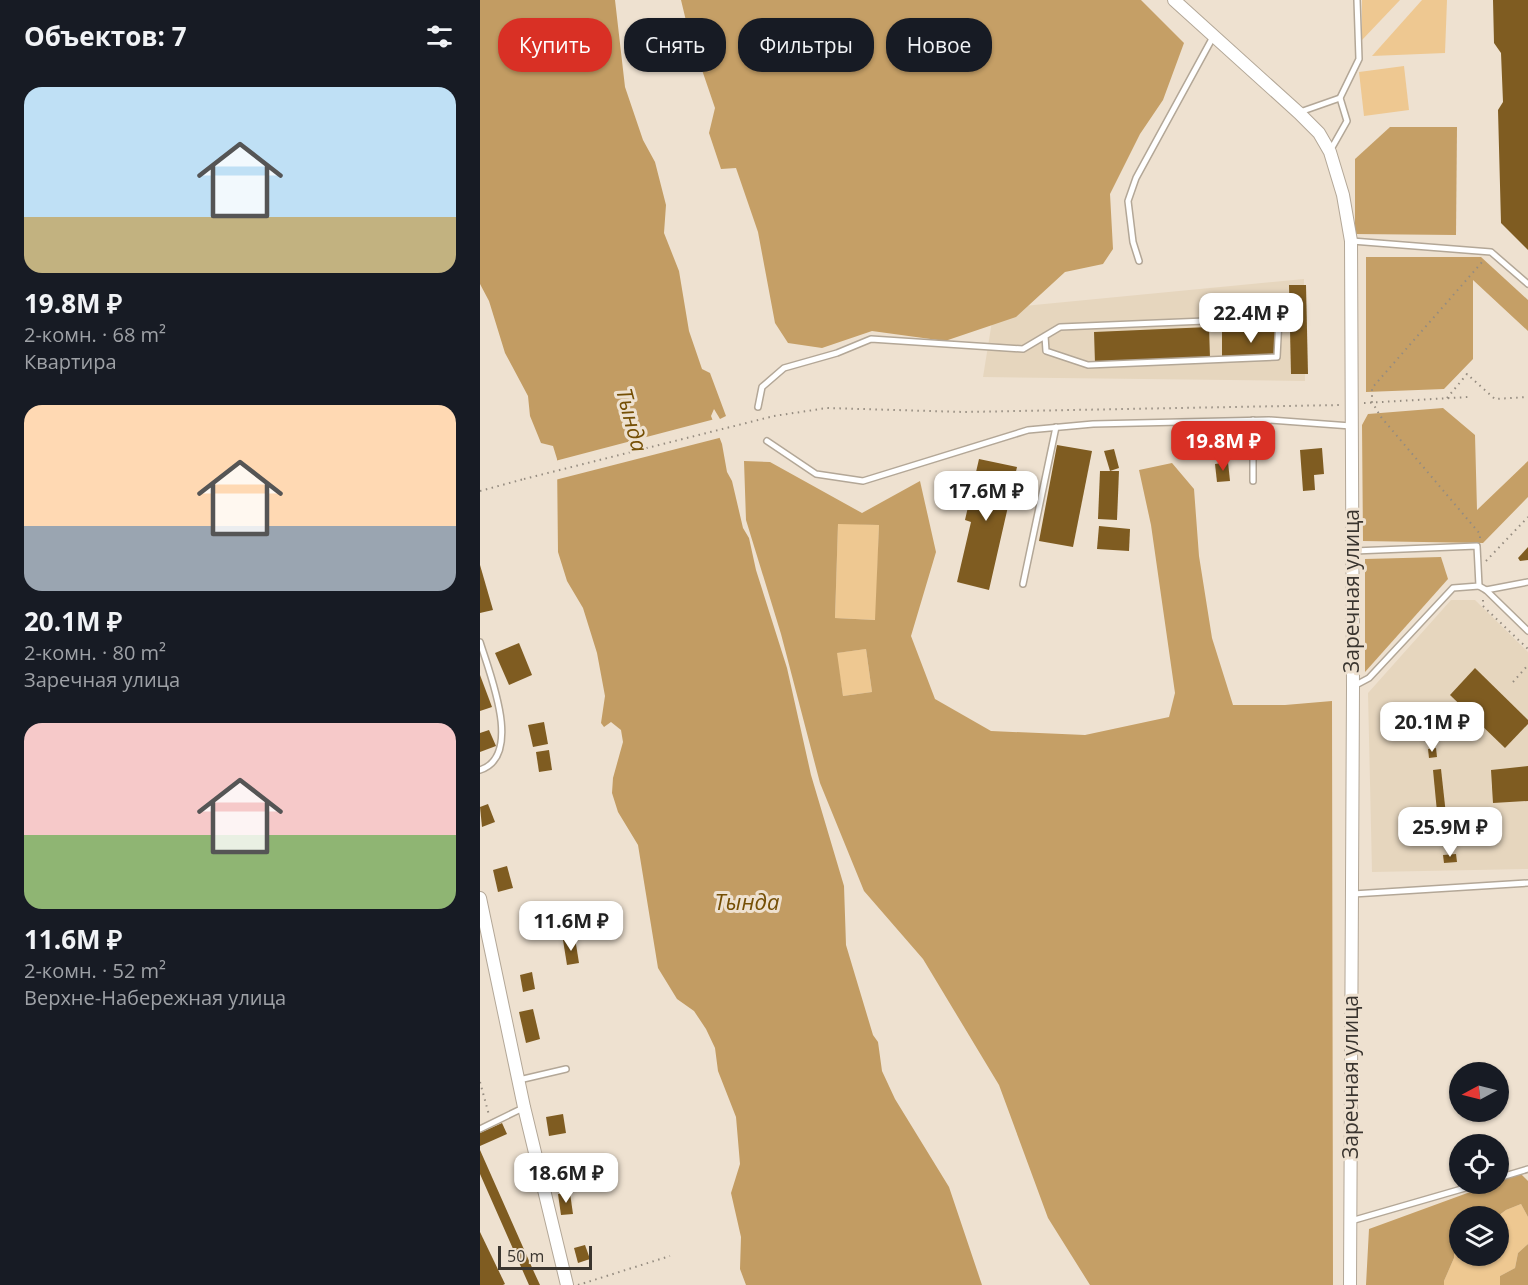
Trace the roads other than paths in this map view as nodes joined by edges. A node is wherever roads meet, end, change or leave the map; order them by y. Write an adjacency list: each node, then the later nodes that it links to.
1 (1174, 0): 3 (street, Заречная улица)
2 (1357, 0): 4 (lane)
3 (1214, 36): 5 (street, Заречная улица); 8 (lane)
4 (1341, 98): 5 (lane); 6 (lane)
5 (1299, 113): 6 (street, Заречная улица)
6 (1329, 153): 7 (street, Заречная улица)
7 (1351, 241): 9 (lane); 13 (street, Заречная улица)
8 (1138, 261)
9 (1528, 284)
10 (1045, 336): 10 (lane); 11 (lane)
11 (758, 407)
12 (1253, 420): 13 (lane); 14 (lane); 16 (lane)
13 (1352, 426): 17 (street, Заречная улица)
14 (1056, 427): 15 (lane); 19 (lane)
15 (767, 441)
16 (1253, 481)
17 (1352, 552): 20 (lane); 23 (street, Заречная улица)
18 (1528, 582): 20 (lane)
19 (1023, 584)
20 (1482, 588): 21 (lane); 23 (lane)
21 (1528, 631)
22 (480, 642): 24 (lane)
23 (1353, 687): 26 (street, Заречная улица)
24 (480, 770)
25 (1528, 883): 26 (lane)
26 (1351, 894): 36 (street, Заречная улица)
27 (480, 898): 28 (street)
28 (484, 926): 30 (street)
29 (566, 1069): 30 (lane)
30 (519, 1080): 31 (street)
31 (524, 1107): 32 (lane); 37 (street)
32 (480, 1129)
33 (1528, 1169): 34 (lane)
34 (1509, 1175)
35 (1449, 1193): 36 (lane)
36 (1351, 1221): 38 (street, Заречная улица)
37 (567, 1285)
38 (1350, 1285)

